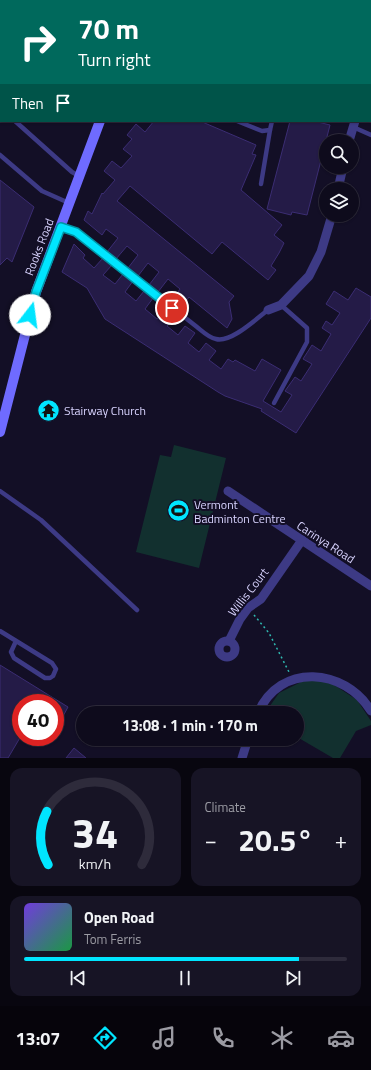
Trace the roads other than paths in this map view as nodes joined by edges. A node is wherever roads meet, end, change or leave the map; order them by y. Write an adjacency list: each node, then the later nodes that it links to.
1 (17, 122): 10 (lane)
2 (100, 122): 10 (street, Rooks Road)
3 (240, 122): 6 (lane)
4 (272, 122): 6 (lane)
5 (354, 124): 7 (street); 8 (lane)
6 (270, 130): 11 (lane)
7 (351, 134)
8 (371, 135)
9 (0, 155): 12 (lane)
10 (79, 176): 12 (street, Rooks Road)
11 (261, 184)
12 (69, 203): 14 (street, Rooks Road)
13 (330, 222): 15 (street)
14 (61, 227): 16 (lane); 18 (street, Rooks Road)
15 (281, 305): 16 (street); 17 (lane)
16 (268, 310)
17 (274, 404)
18 (0, 432)
19 (0, 491): 23 (lane)
20 (228, 491): 21 (street, Carinya Road)
21 (302, 540): 22 (street, Carinya Road); 26 (street, Willis Court)
22 (371, 586)
23 (137, 610)
24 (0, 631): 25 (lane)
25 (16, 641): 25 (lane)
26 (230, 641)
27 (261, 706): 28 (street)
28 (371, 711)
29 (246, 746): 30 (street)
30 (242, 758)

